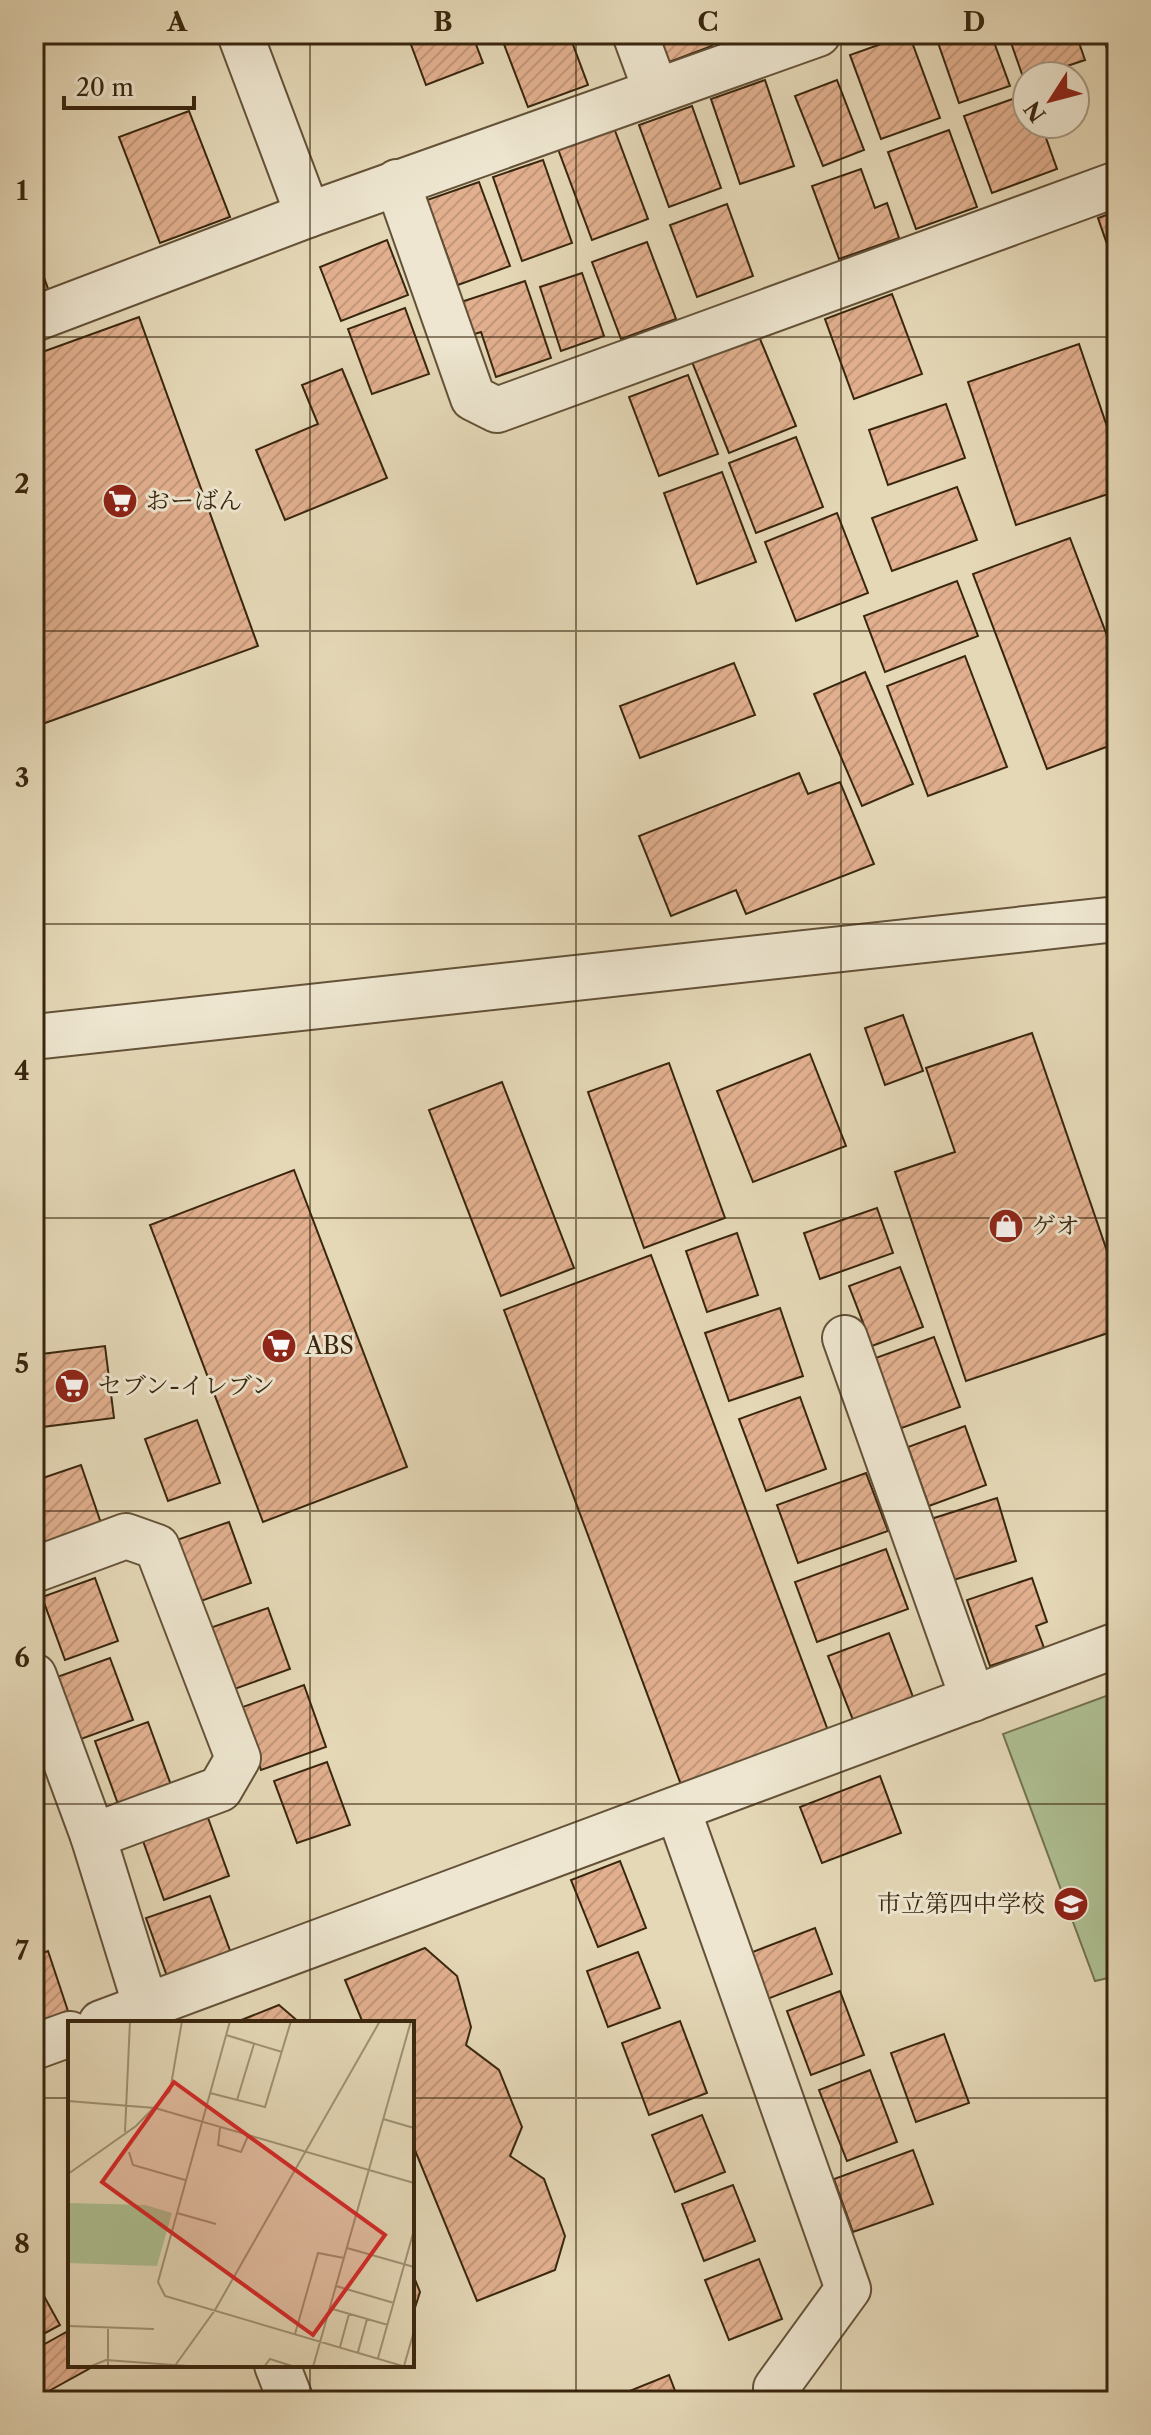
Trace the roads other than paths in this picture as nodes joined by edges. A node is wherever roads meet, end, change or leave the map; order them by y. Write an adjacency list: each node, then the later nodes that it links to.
1 (240, 34): 7 (street)
2 (635, 34): 4 (street)
3 (818, 34): 4 (street)
4 (656, 91): 5 (street)
5 (397, 182): 6 (street); 7 (street)
6 (1117, 184)
7 (308, 215): 8 (street)
8 (34, 319)
9 (1117, 919): 10 (street)
10 (34, 1037)
11 (845, 1338): 15 (street)
12 (34, 1570): 17 (street)
13 (1117, 1645): 15 (street)
14 (34, 1676): 17 (street)
15 (973, 1699): 16 (street)
16 (678, 1810): 18 (street); 23 (street)
17 (93, 1836): 18 (street)
18 (148, 2015): 19 (street)
19 (113, 2021)
20 (68, 2035): 21 (street)
21 (34, 2047)
22 (278, 2367): 24 (street)
23 (776, 2388)
24 (291, 2401)

